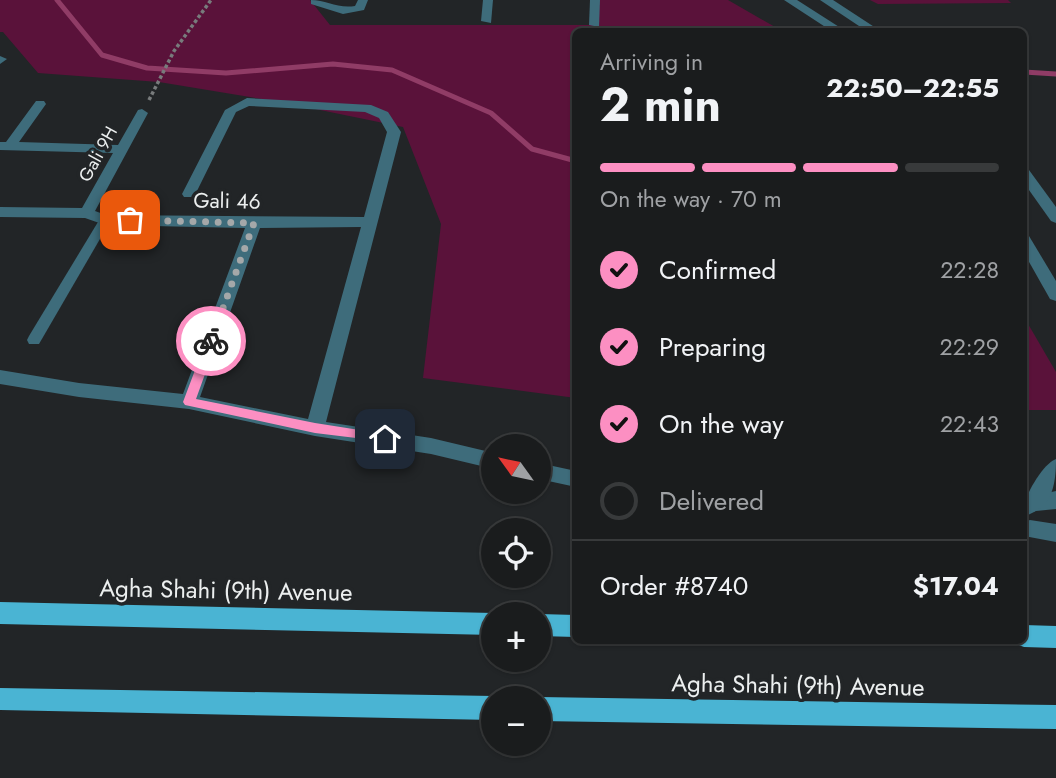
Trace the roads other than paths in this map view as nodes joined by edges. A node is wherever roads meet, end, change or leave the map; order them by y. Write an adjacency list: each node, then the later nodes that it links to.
1 (316, 0): 2 (street)
2 (363, 0)
3 (488, 0): 7 (street)
4 (595, 0): 8 (street)
5 (789, 0): 9 (street)
6 (825, 0): 10 (street)
7 (487, 21)
8 (595, 25)
9 (835, 28)
10 (870, 28)
11 (40, 104): 13 (street)
12 (142, 113): 14 (street, Gali 9H)
13 (5, 146): 14 (street)
14 (124, 149): 18 (street, Gali 9H)
15 (1027, 177): 19 (street)
16 (189, 194): 21 (street)
17 (0, 212): 18 (street, Gali 46)
18 (87, 213): 20 (street, Gali 46)
19 (1056, 218)
20 (105, 219): 22 (street, Gali 46); 25 (lane)
21 (370, 222): 22 (street, Gali 46); 28 (street)
22 (254, 223): 27 (street)
23 (1027, 245): 24 (street)
24 (1056, 295)
25 (34, 340)
26 (0, 377): 27 (street)
27 (189, 402): 28 (street)
28 (315, 428): 29 (street)
29 (481, 458)
30 (1056, 467): 34 (street)
31 (551, 474): 32 (street)
32 (572, 478)
33 (1056, 500): 34 (street)
34 (1029, 505)
35 (1056, 526): 36 (street)
36 (1027, 528): 37 (street)
37 (1056, 533)
38 (0, 614): 39 (main road, Agha Shahi (9th) Avenue)
39 (481, 624)
40 (551, 625): 41 (main road)
41 (572, 626)
42 (1027, 636): 43 (main road)
43 (1056, 637)
44 (0, 699): 45 (main road)
45 (481, 708)
46 (551, 709): 47 (main road, Agha Shahi (9th) Avenue)
47 (1056, 717)

